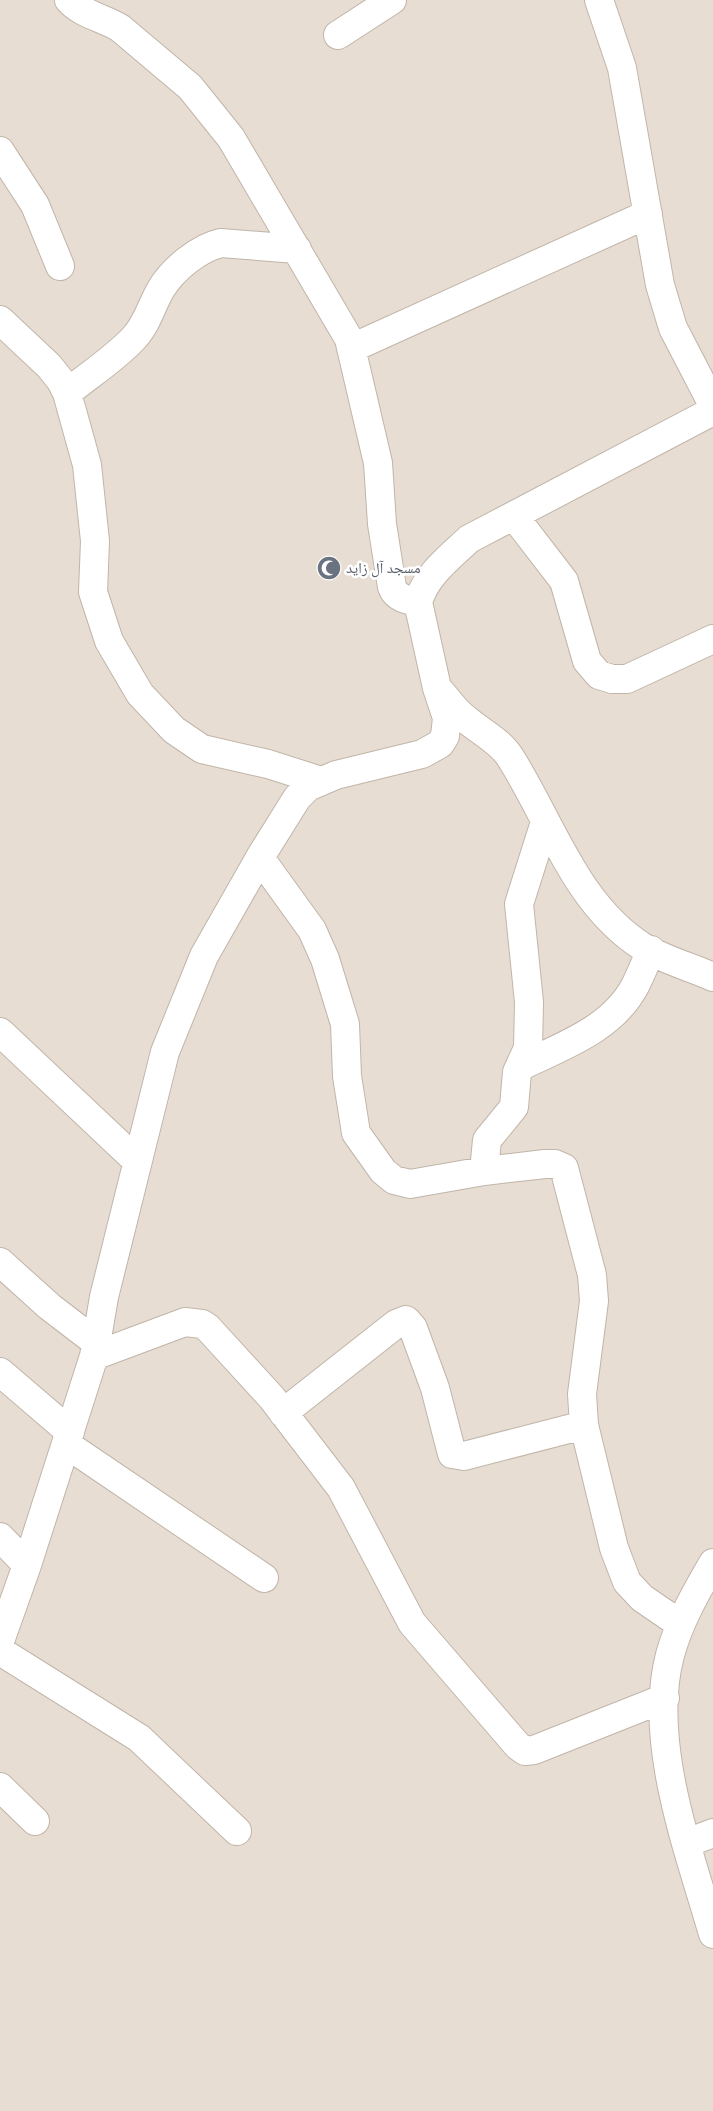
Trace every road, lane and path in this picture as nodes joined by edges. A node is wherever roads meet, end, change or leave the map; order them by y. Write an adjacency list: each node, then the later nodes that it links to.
1 (69, 0): 7 (street)
2 (392, 0): 4 (street)
3 (599, 0): 6 (street)
4 (338, 35)
5 (0, 151): 8 (street)
6 (648, 214): 10 (street); 12 (street)
7 (297, 249): 10 (street); 11 (street)
8 (60, 266)
9 (0, 320): 11 (street)
10 (352, 348): 15 (street)
11 (67, 393): 18 (street)
12 (713, 406)
13 (713, 411): 14 (street)
14 (514, 516): 15 (street); 16 (street)
15 (418, 602): 17 (street)
16 (713, 639)
17 (437, 688): 18 (street); 19 (street)
18 (321, 781): 20 (street)
19 (545, 822): 21 (street); 24 (street)
20 (260, 858): 25 (street); 26 (street)
21 (651, 950): 22 (street); 24 (street)
22 (713, 977)
23 (0, 1032): 25 (street)
24 (520, 1066): 26 (street)
25 (136, 1161): 28 (street)
26 (484, 1171): 31 (street)
27 (0, 1262): 28 (street)
28 (95, 1349): 30 (street); 32 (street)
29 (0, 1372): 32 (street)
30 (283, 1413): 31 (street); 40 (street)
31 (584, 1425): 37 (street)
32 (68, 1438): 35 (street); 36 (street)
33 (0, 1537): 35 (street)
34 (713, 1562): 37 (street)
35 (28, 1565): 38 (street)
36 (264, 1578)
37 (680, 1624): 40 (street)
38 (0, 1641)
39 (0, 1651): 43 (street)
40 (664, 1698): 45 (street)
41 (0, 1787): 42 (street)
42 (35, 1821)
43 (237, 1831)
44 (713, 1833): 45 (street)
45 (687, 1843): 46 (street)
46 (713, 1934)

